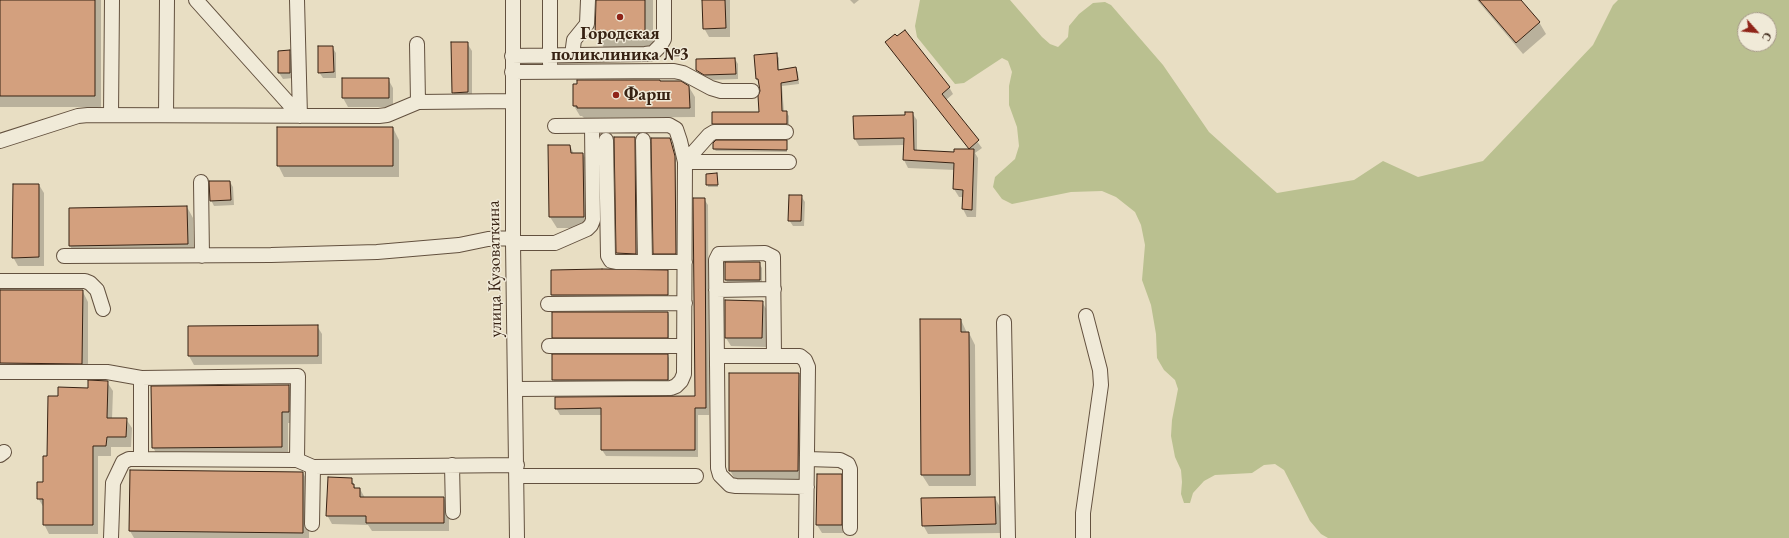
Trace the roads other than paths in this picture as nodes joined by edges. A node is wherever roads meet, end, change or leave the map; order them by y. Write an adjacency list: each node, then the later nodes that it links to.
1 (112, 0): 18 (street)
2 (166, 0): 19 (street)
3 (196, 0): 20 (street)
4 (297, 0): 20 (street)
5 (512, 0): 11 (street, улица Кузоваткина)
6 (550, 0): 12 (street)
7 (588, 0): 10 (street)
8 (664, 0): 10 (street)
9 (417, 44): 17 (street)
10 (572, 55): 12 (street)
11 (512, 56): 12 (street); 13 (street, улица Кузоваткина)
12 (550, 56): 14 (street)
13 (512, 72): 14 (street); 16 (street, улица Кузоваткина)
14 (550, 72): 15 (street)
15 (752, 91)
16 (512, 101): 17 (street); 32 (street, улица Кузоваткина)
17 (418, 102): 20 (street)
18 (111, 115): 19 (street); 27 (street)
19 (166, 115): 20 (street)
20 (300, 116)
21 (555, 126): 22 (street)
22 (592, 126): 28 (street); 32 (street)
23 (786, 132): 26 (street)
24 (606, 140): 35 (street)
25 (644, 140): 35 (street)
26 (704, 140): 28 (street); 29 (street)
27 (0, 141)
28 (680, 141): 29 (street)
29 (685, 162): 30 (street); 36 (street)
30 (789, 162)
31 (201, 182): 34 (street)
32 (513, 241): 34 (street); 51 (street, улица Кузоваткина)
33 (64, 256): 34 (street)
34 (202, 256)
35 (645, 262): 36 (street)
36 (685, 262): 40 (street)
37 (0, 281): 42 (street)
38 (774, 289): 39 (street); 39 (street); 48 (street)
39 (716, 290): 47 (street)
40 (685, 303): 41 (street); 46 (street)
41 (548, 304)
42 (103, 310)
43 (1086, 316): 67 (street)
44 (1004, 322): 66 (street)
45 (549, 346): 46 (street)
46 (684, 346): 51 (street)
47 (716, 356): 48 (street); 59 (street)
48 (774, 356): 54 (street)
49 (0, 372): 50 (street)
50 (141, 378): 52 (street); 53 (street)
51 (516, 389): 57 (street, улица Кузоваткина)
52 (141, 459): 53 (street); 63 (street)
53 (297, 460): 56 (street)
54 (807, 460): 59 (street); 62 (street)
55 (452, 465): 56 (street); 57 (street); 60 (street)
56 (313, 467): 61 (street)
57 (517, 470): 58 (street); 64 (street, улица Кузоваткина)
58 (696, 476)
59 (807, 487): 65 (street)
60 (453, 512)
61 (312, 524)
62 (850, 528)
63 (111, 538)
64 (517, 538)
65 (806, 538)
66 (1008, 538)
67 (1083, 538)

